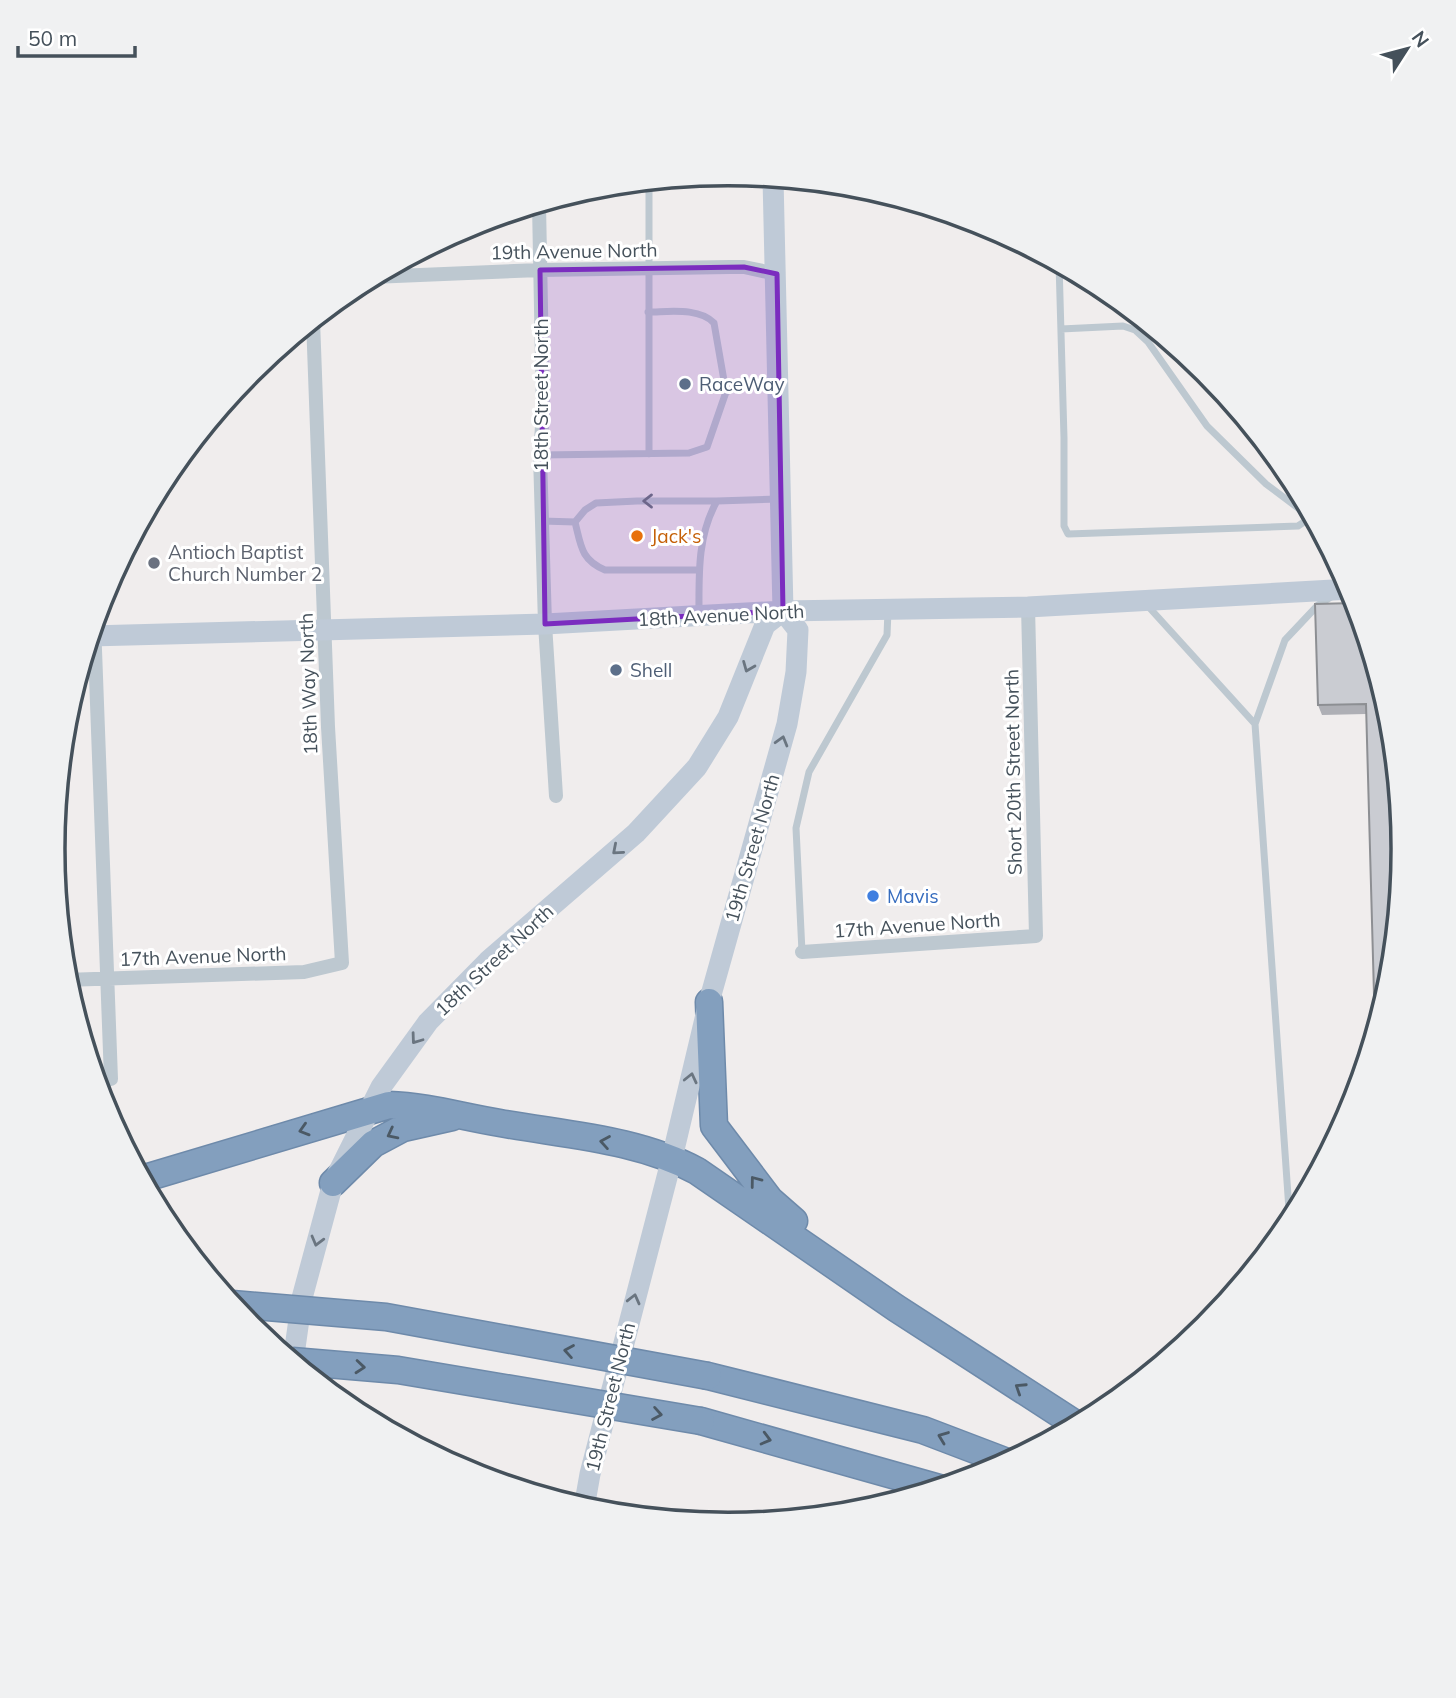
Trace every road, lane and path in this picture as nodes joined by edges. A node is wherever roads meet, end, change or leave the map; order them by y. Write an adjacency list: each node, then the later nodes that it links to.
1 (773, 187): 6 (main road, 19th Street North)
2 (649, 190): 4 (lane)
3 (539, 213): 5 (street, 18th Street North)
4 (647, 269): 5 (street, 19th Avenue North); 6 (street, 19th Avenue North); 9 (lane)
5 (540, 270): 8 (street, 19th Avenue North); 15 (street, 18th Street North)
6 (777, 274): 12 (main road, 19th Street North)
7 (1059, 275): 10 (lane)
8 (394, 276)
9 (648, 312): 13 (lane); 14 (lane)
10 (1061, 328): 18 (lane); 21 (lane)
11 (313, 332): 31 (street, 18th Way North)
12 (779, 378): 13 (lane); 16 (main road, 19th Street North)
13 (726, 392): 14 (lane)
14 (649, 454): 15 (lane)
15 (540, 455): 19 (street, 18th Street North)
16 (781, 499): 17 (lane); 28 (main road, 19th Street North)
17 (717, 501): 20 (lane, one-way to 20); 22 (lane)
18 (1295, 506)
19 (542, 520): 20 (lane); 30 (street, 18th Street North)
20 (575, 522): 22 (lane)
21 (1305, 523)
22 (699, 570): 29 (lane)
23 (1338, 589): 25 (main road, 18th Avenue North)
24 (1340, 593): 34 (lane)
25 (1143, 600): 26 (main road, 18th Avenue North); 34 (lane)
26 (1028, 607): 27 (main road, 18th Avenue North); 36 (street, Short 20th Street North)
27 (888, 610): 28 (main road, 18th Avenue North); 37 (lane)
28 (783, 611): 29 (main road, 18th Avenue North); 41 (main road, 19th Street North, one-way to 28); 43 (main road, 18th Street North, one-way to 43)
29 (699, 616): 30 (main road, 18th Avenue North)
30 (545, 624): 31 (main road, 18th Avenue North); 35 (street, 18th Street North)
31 (326, 629): 32 (main road, 18th Avenue North); 38 (street, 18th Way North)
32 (102, 632)
33 (94, 655): 39 (street)
34 (1255, 724): 48 (lane)
35 (556, 796)
36 (1035, 936): 37 (street, 17th Avenue North)
37 (802, 952)
38 (342, 964): 39 (street, 17th Avenue North)
39 (108, 978): 40 (street, 17th Avenue North); 42 (street)
40 (77, 979)
41 (709, 1002): 45 (main road, 19th Street North, one-way to 41); 50 (highway, one-way to 41)
42 (111, 1079)
43 (369, 1110): 44 (highway); 46 (highway, one-way to 46); 47 (main road, 18th Street North)
44 (457, 1116): 45 (highway, one-way to 44); 47 (highway, one-way to 47)
45 (672, 1158): 50 (highway); 56 (main road, 19th Street North, one-way to 45)
46 (152, 1177)
47 (333, 1183): 51 (main road, 18th Street North, one-way to 51)
48 (1288, 1202)
49 (247, 1305): 54 (highway, one-way to 49, bridge)
50 (896, 1308): 53 (highway, one-way to 50)
51 (294, 1350)
52 (309, 1362): 55 (highway, one-way to 55, bridge)
53 (1067, 1419)
54 (993, 1457)
55 (922, 1483)
56 (586, 1497)

